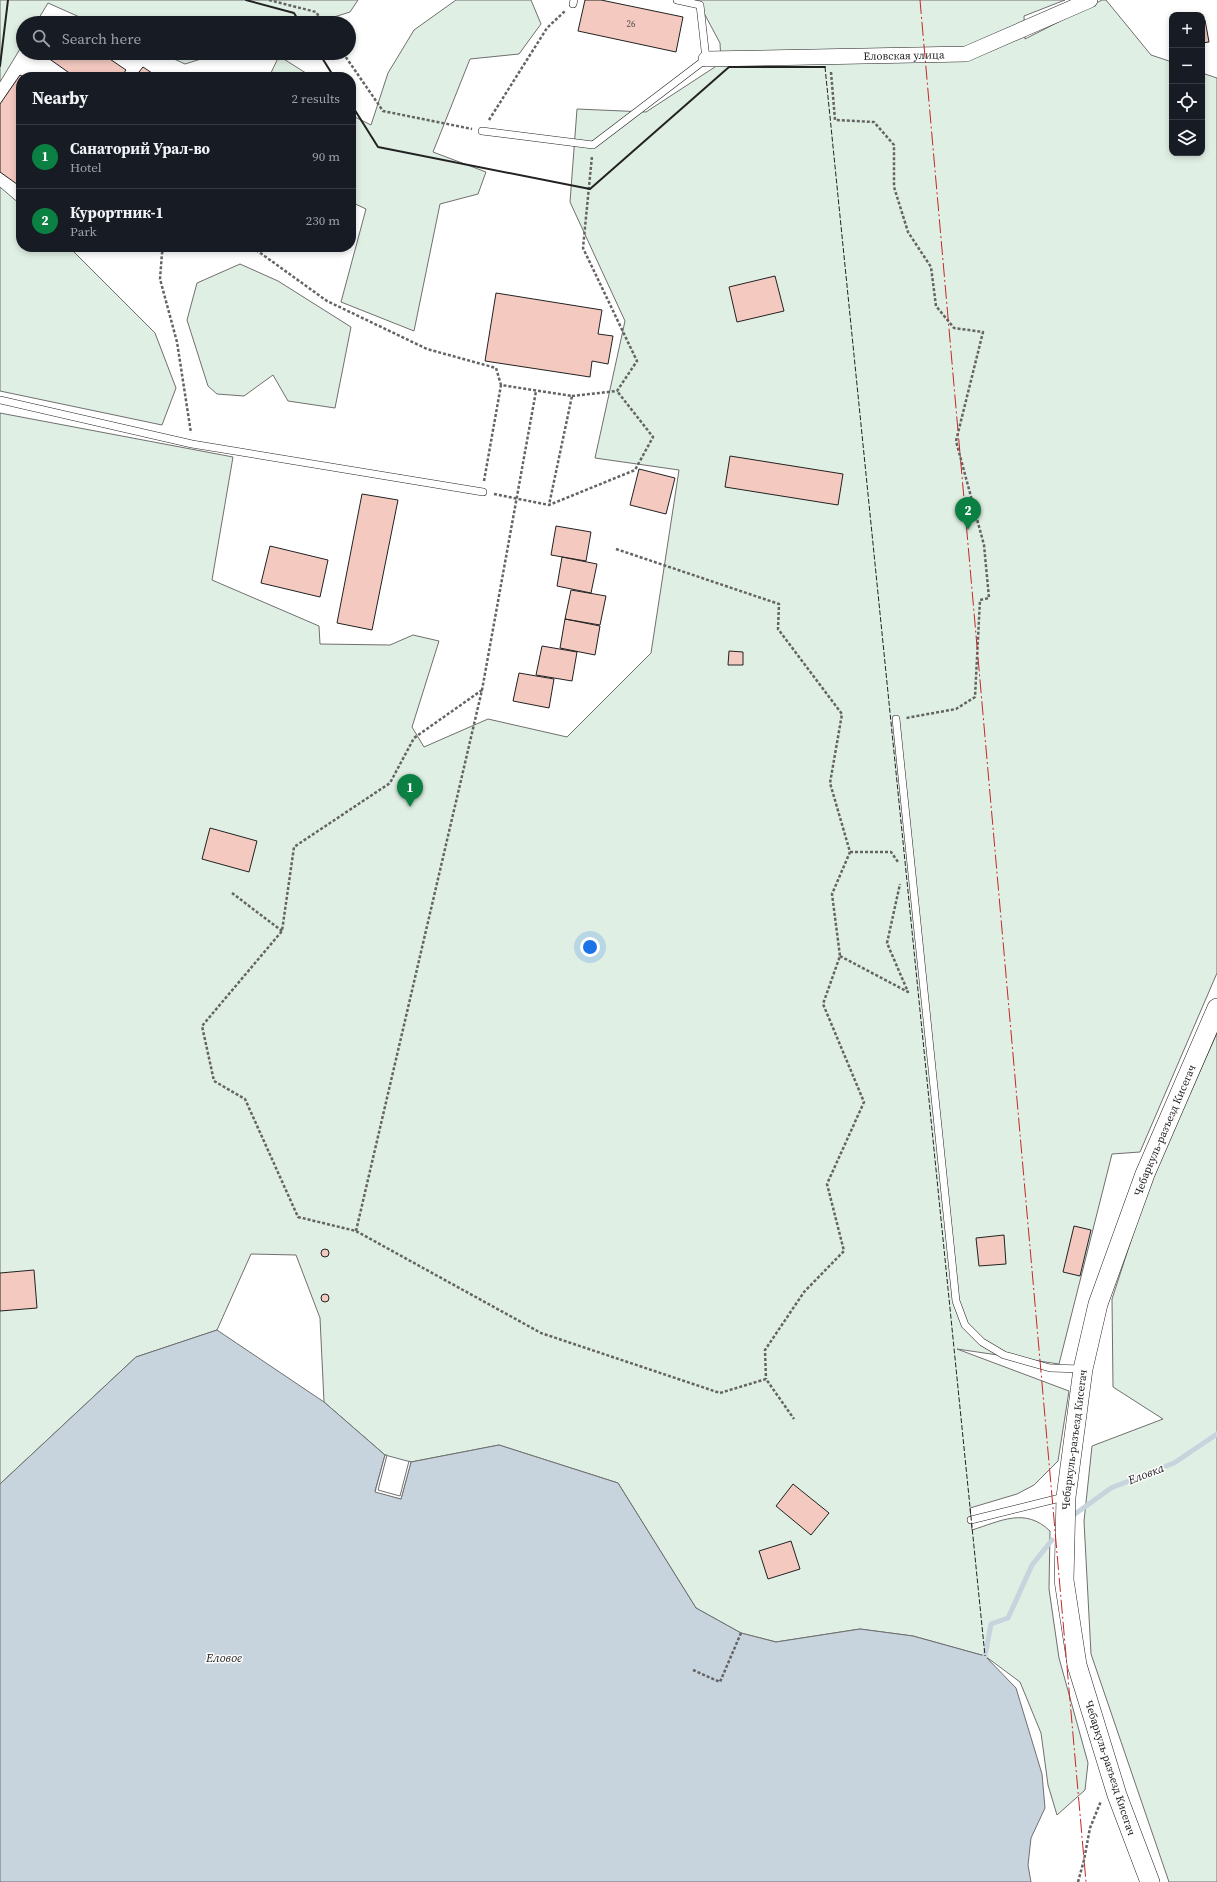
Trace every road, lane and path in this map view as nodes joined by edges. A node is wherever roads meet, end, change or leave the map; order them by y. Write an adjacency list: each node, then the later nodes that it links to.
1 (269, 0): 5 (path)
2 (677, 0): 7 (lane)
3 (1090, 0): 6 (street, Еловская улица)
4 (574, 2): 9 (path)
5 (319, 16)
6 (830, 57): 7 (street, Еловская улица); 24 (path)
7 (706, 59): 10 (lane)
8 (348, 60): 9 (path)
9 (482, 131): 10 (lane)
10 (593, 145): 15 (path)
11 (162, 252): 18 (path)
12 (259, 252): 13 (path)
13 (501, 385): 14 (path); 19 (path)
14 (536, 391): 16 (path); 20 (path)
15 (617, 391): 16 (path); 21 (path)
16 (572, 396): 21 (path)
17 (0, 400): 18 (lane)
18 (192, 444): 19 (lane)
19 (483, 492): 20 (path)
20 (516, 499): 21 (path); 23 (path)
21 (549, 505)
22 (616, 549): 25 (path)
23 (482, 690): 29 (path); 32 (path)
24 (896, 719): 33 (lane)
25 (850, 852): 26 (path); 30 (path)
26 (900, 864)
27 (902, 877): 30 (path)
28 (232, 893): 29 (path)
29 (282, 931): 32 (path)
30 (840, 956): 34 (path)
31 (1217, 1008): 33 (street, Чебаркуль-разъезд Кисегач)
32 (356, 1231): 34 (path)
33 (1083, 1369): 36 (street, Чебаркуль-разъезд Кисегач)
34 (766, 1379): 35 (path)
35 (794, 1419)
36 (1066, 1497): 37 (lane); 40 (street, Чебаркуль-разъезд Кисегач)
37 (971, 1520)
38 (741, 1633): 39 (path)
39 (693, 1670)
40 (1112, 1781): 41 (path); 42 (street, Чебаркуль-разъезд Кисегач)
41 (1078, 1882)
42 (1150, 1882)

